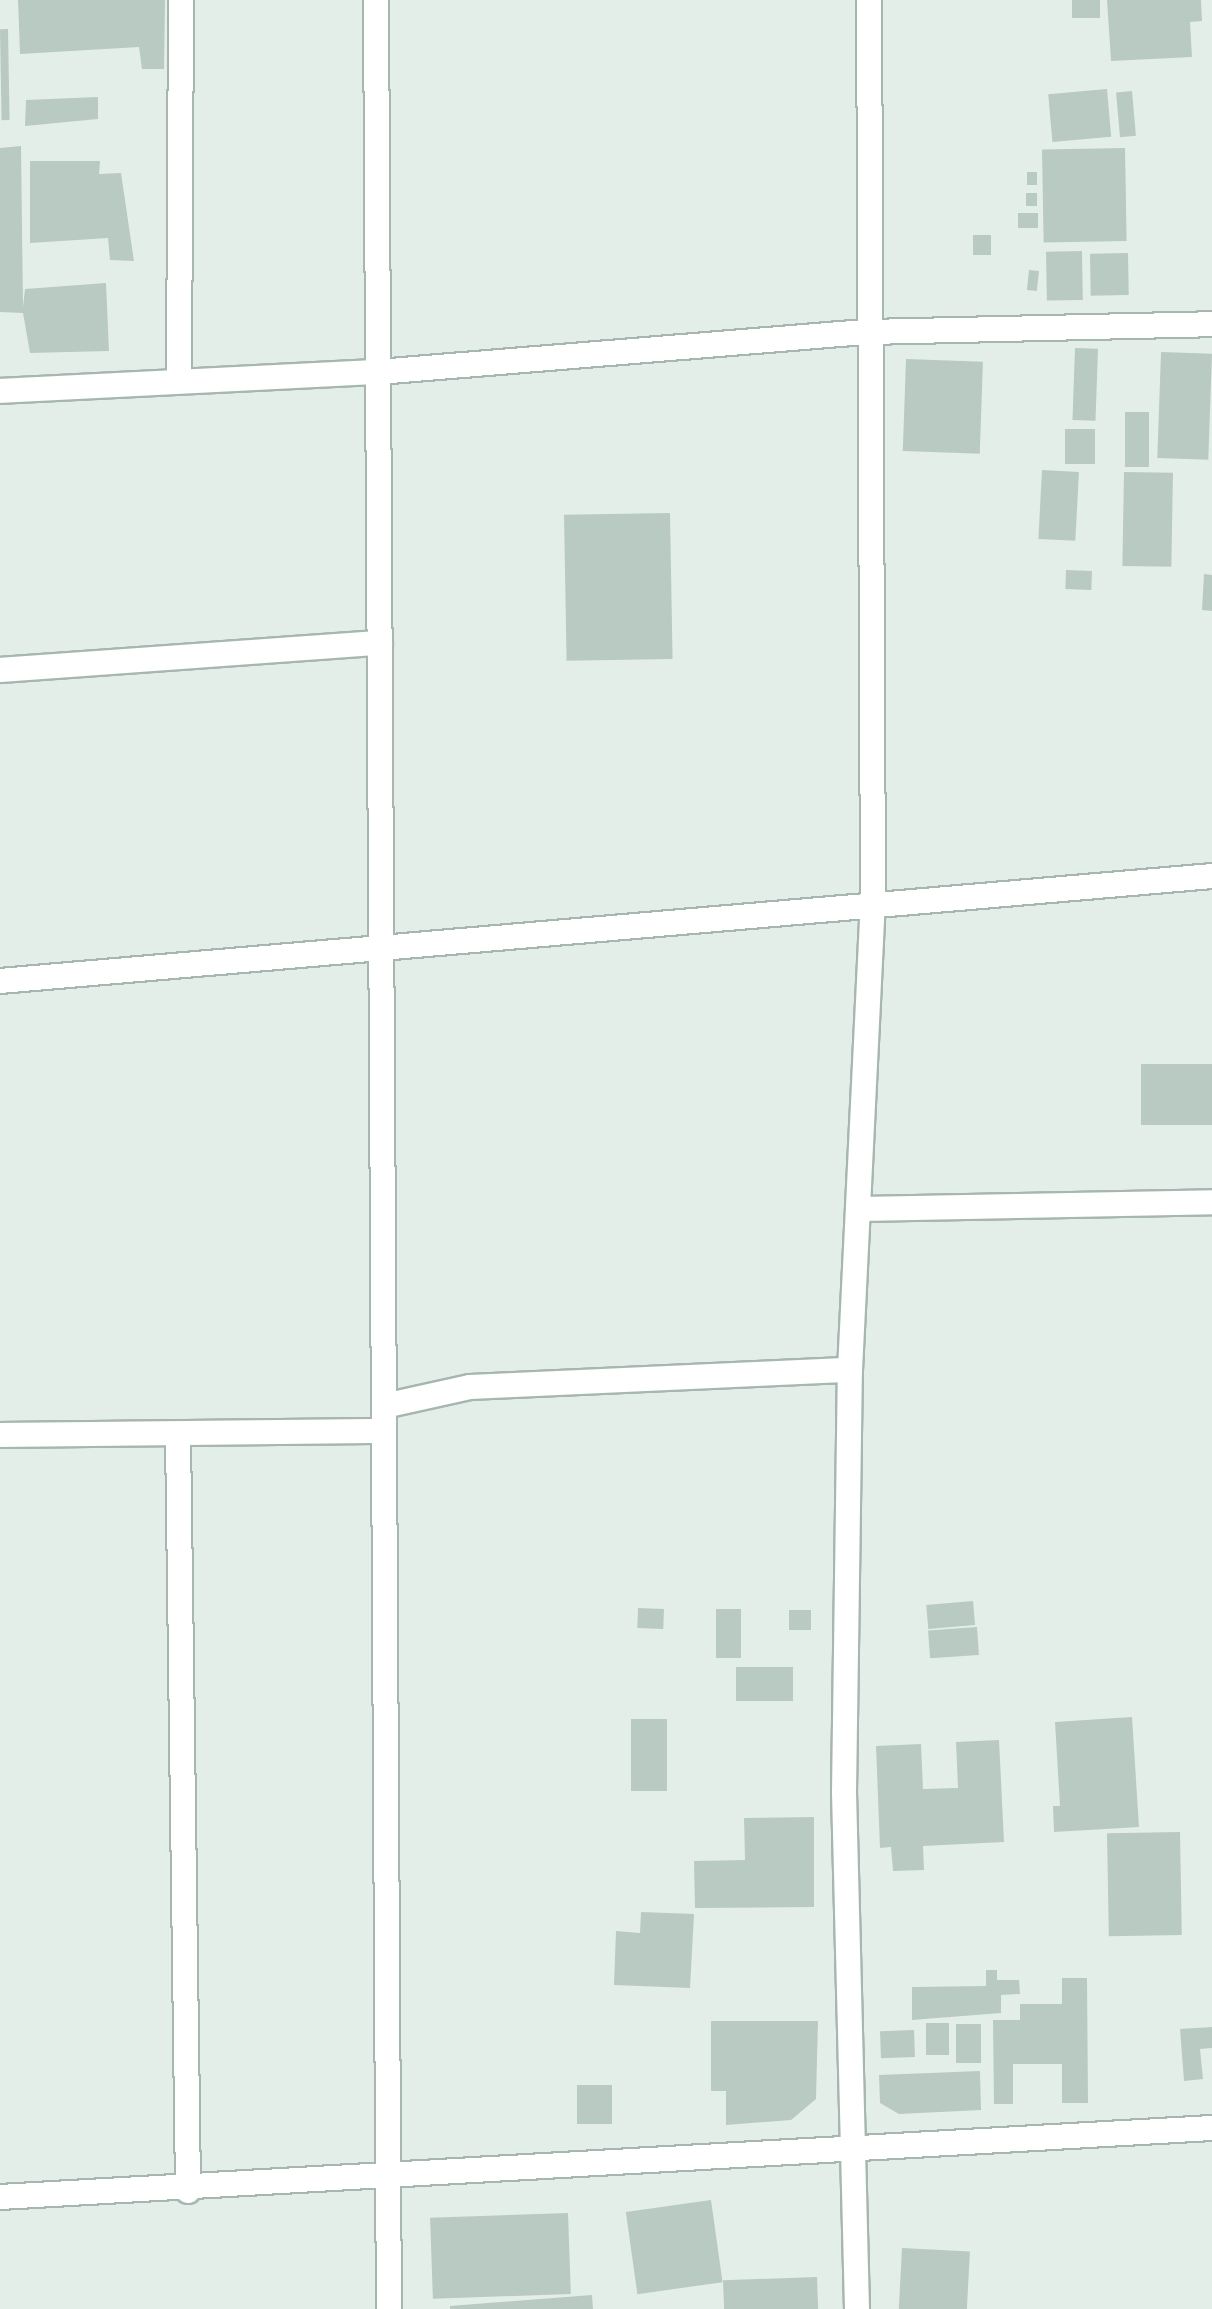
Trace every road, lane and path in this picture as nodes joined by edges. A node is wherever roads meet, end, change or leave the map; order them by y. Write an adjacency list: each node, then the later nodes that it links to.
1 (181, 0): 7 (street)
2 (376, 0): 6 (street)
3 (869, 0): 5 (street)
4 (1212, 324): 5 (street)
5 (868, 332): 6 (street); 12 (street)
6 (378, 372): 7 (street); 9 (street)
7 (179, 380): 8 (street)
8 (0, 391)
9 (380, 643): 10 (street); 13 (street)
10 (0, 670)
11 (1212, 876): 12 (street)
12 (873, 906): 13 (street); 16 (street)
13 (382, 952): 14 (street); 18 (street)
14 (0, 981)
15 (1212, 1202): 16 (street)
16 (860, 1209): 17 (street)
17 (850, 1370): 18 (street); 23 (street)
18 (384, 1406): 19 (street)
19 (384, 1431): 20 (street); 24 (street)
20 (178, 1434): 21 (street); 25 (street)
21 (0, 1435)
22 (1212, 2128): 23 (street)
23 (848, 2149): 24 (street); 28 (street)
24 (389, 2177): 25 (street); 27 (street)
25 (188, 2191): 26 (street)
26 (0, 2197)
27 (389, 2309)
28 (857, 2309)

